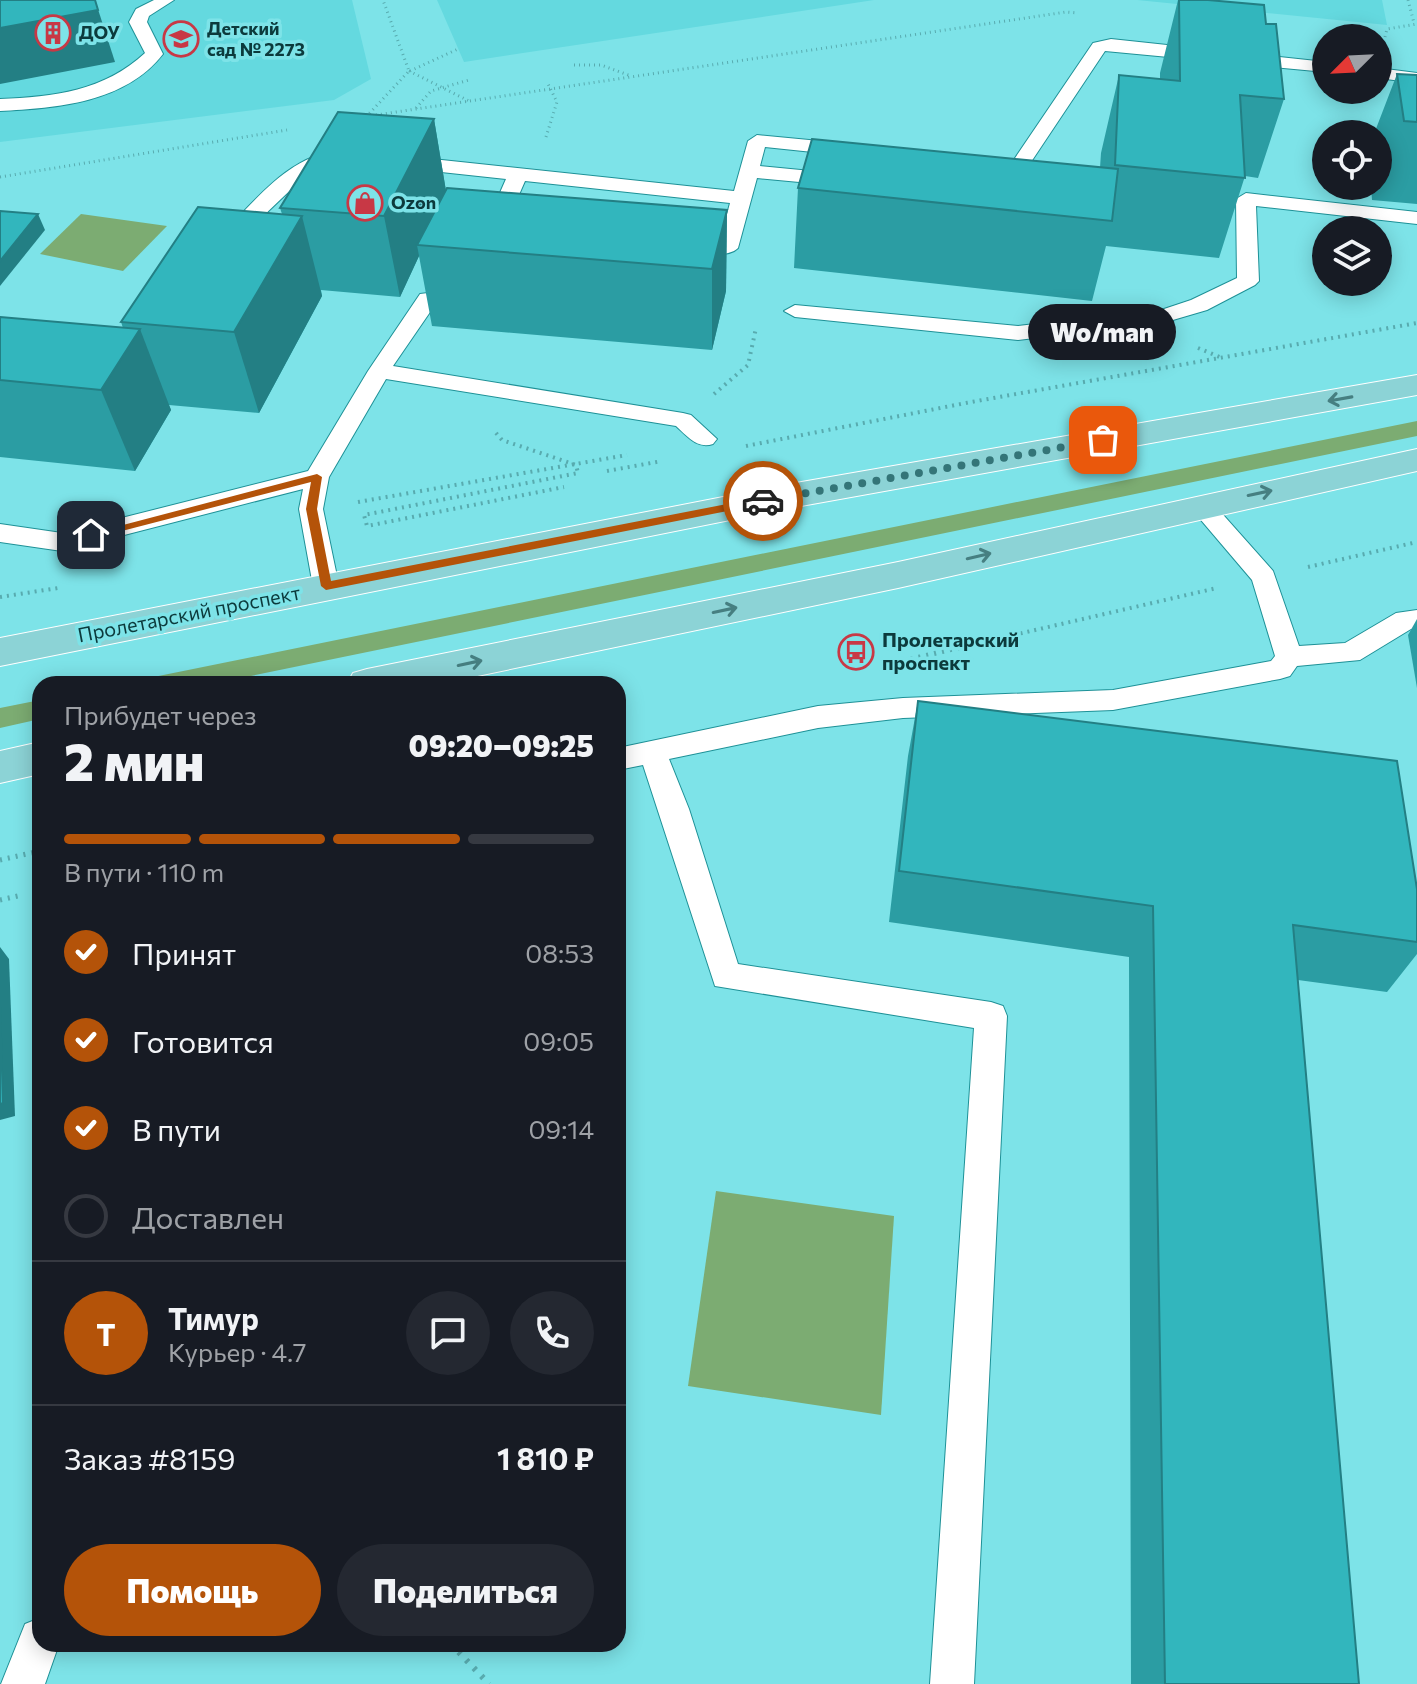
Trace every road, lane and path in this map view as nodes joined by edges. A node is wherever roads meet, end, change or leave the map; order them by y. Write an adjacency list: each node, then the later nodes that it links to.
1 (166, 0): 18 (lane)
2 (383, 0): 9 (path)
3 (1408, 0): 5 (path)
4 (1082, 14): 11 (path)
5 (1414, 23)
6 (458, 49): 9 (path)
7 (574, 65): 11 (path)
8 (1312, 65): 25 (lane)
9 (409, 71): 15 (path); 20 (path)
10 (1392, 75): 12 (lane)
11 (632, 77): 16 (path)
12 (1417, 78)
13 (469, 80): 15 (path)
14 (547, 82): 16 (path)
15 (442, 87): 17 (path); 19 (path)
16 (551, 89): 17 (path); 27 (path)
17 (469, 101): 19 (path)
18 (0, 105)
19 (416, 109): 20 (path)
20 (367, 116): 23 (path)
21 (290, 129): 28 (path)
22 (865, 152): 26 (lane)
23 (333, 154): 27 (lane); 36 (lane)
24 (972, 162): 25 (lane)
25 (1018, 167): 30 (lane)
26 (749, 171): 29 (lane); 31 (lane)
27 (524, 175): 31 (lane); 33 (lane)
28 (0, 177)
29 (859, 182)
30 (1006, 186)
31 (743, 198): 35 (lane)
32 (1417, 218): 38 (lane)
33 (494, 233)
34 (666, 243): 35 (lane)
35 (728, 248): 41 (path)
36 (213, 254)
37 (428, 299): 39 (lane)
38 (795, 311)
39 (379, 371): 41 (lane); 47 (lane)
40 (1417, 385): 53 (main road, Пролетарский проспект, one-way to 53)
41 (683, 420): 42 (lane)
42 (705, 439)
43 (676, 458): 46 (path)
44 (1417, 460): 49 (main road, one-way to 44)
45 (576, 465): 48 (path)
46 (607, 471)
47 (317, 477): 50 (lane); 53 (lane)
48 (564, 487)
49 (1201, 506): 52 (lane); 58 (main road, one-way to 49)
50 (0, 533)
51 (1417, 542): 52 (path)
52 (1264, 577): 56 (lane); 57 (path)
53 (326, 586): 55 (main road, Пролетарский проспект)
54 (1417, 619): 56 (lane)
55 (3, 651)
56 (1289, 657): 59 (lane)
57 (902, 661)
58 (406, 676)
59 (652, 751): 60 (lane); 71 (lane)
60 (626, 757)
61 (32, 760): 62 (main road)
62 (0, 767)
63 (32, 853): 64 (path)
64 (0, 860)
65 (22, 895): 66 (path)
66 (0, 900)
67 (35, 1652): 69 (lane)
68 (459, 1652): 70 (path)
69 (23, 1684)
70 (489, 1684)
71 (952, 1684)

